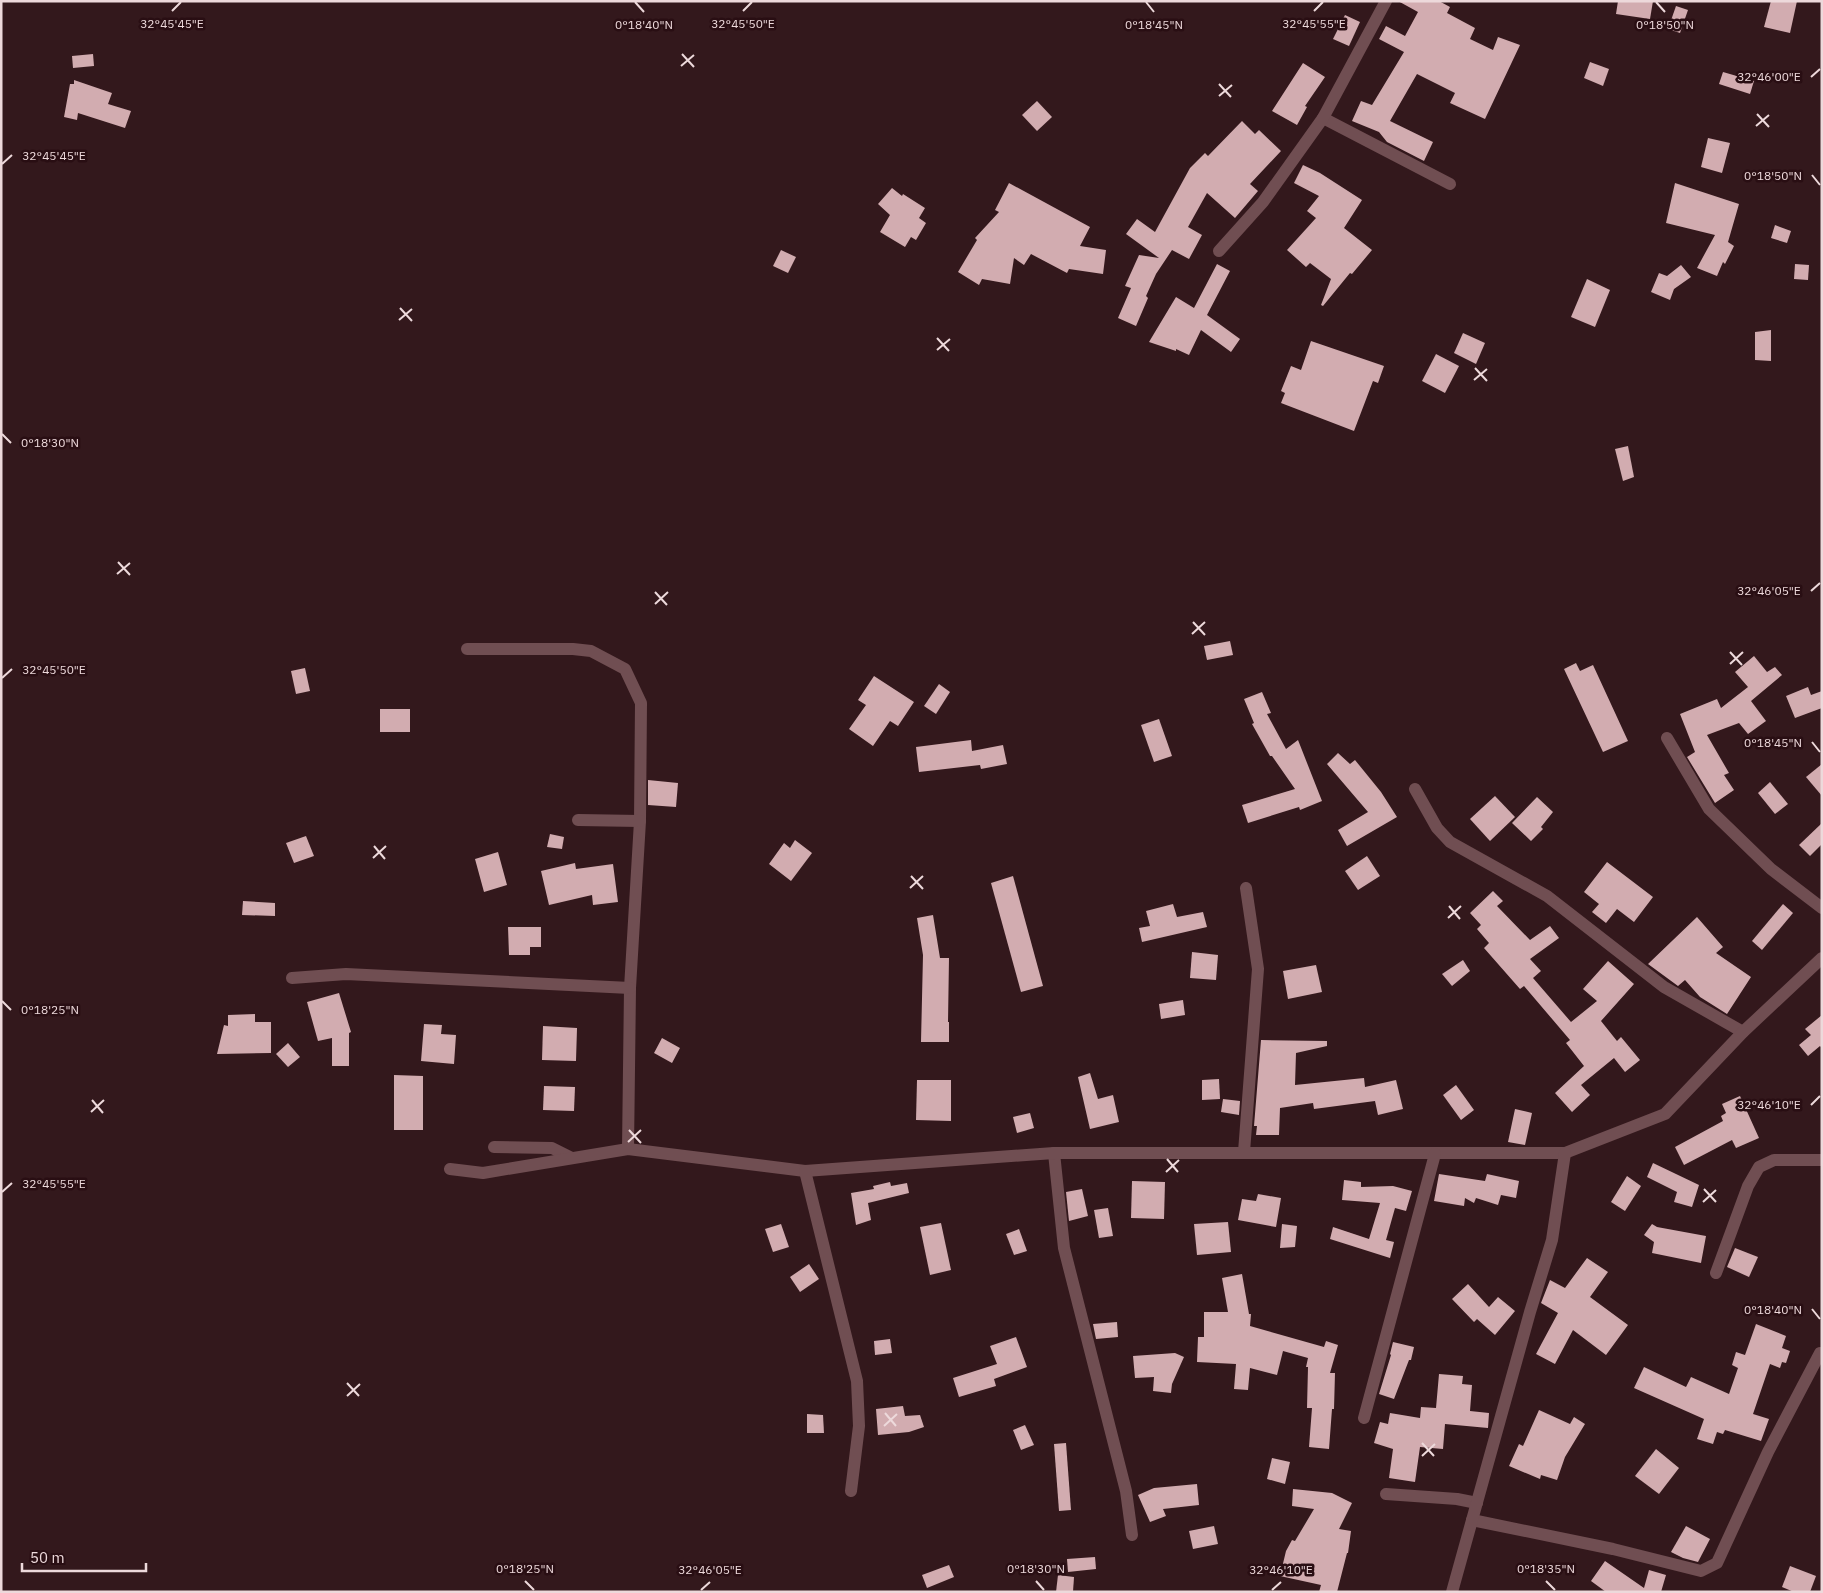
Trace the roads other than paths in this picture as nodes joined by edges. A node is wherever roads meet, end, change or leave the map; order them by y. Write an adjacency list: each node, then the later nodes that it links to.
1 (1386, 1): 2 (street)
2 (1323, 118): 3 (street); 4 (street)
3 (1450, 184)
4 (1219, 251)
5 (467, 649): 9 (street)
6 (1667, 738): 11 (street)
7 (1415, 788): 15 (street)
8 (578, 820): 9 (street)
9 (640, 821): 14 (street)
10 (1246, 888): 18 (street)
11 (1822, 908)
12 (1821, 959): 15 (street)
13 (292, 978): 14 (street)
14 (630, 988): 17 (street)
15 (1743, 1032): 21 (street)
16 (494, 1147): 22 (street)
17 (628, 1149): 22 (street); 25 (street)
18 (1244, 1152): 19 (street); 20 (street)
19 (1054, 1153): 25 (street); 33 (street)
20 (1435, 1154): 21 (street); 28 (street)
21 (1566, 1154): 31 (street)
22 (572, 1158): 24 (street)
23 (1822, 1160): 26 (street)
24 (450, 1169)
25 (805, 1171): 29 (street)
26 (1716, 1272)
27 (1820, 1353): 32 (street)
28 (1364, 1418)
29 (851, 1491)
30 (1386, 1494): 31 (street)
31 (1476, 1503): 32 (street)
32 (1472, 1520): 34 (street)
33 (1132, 1535)
34 (1452, 1592)

